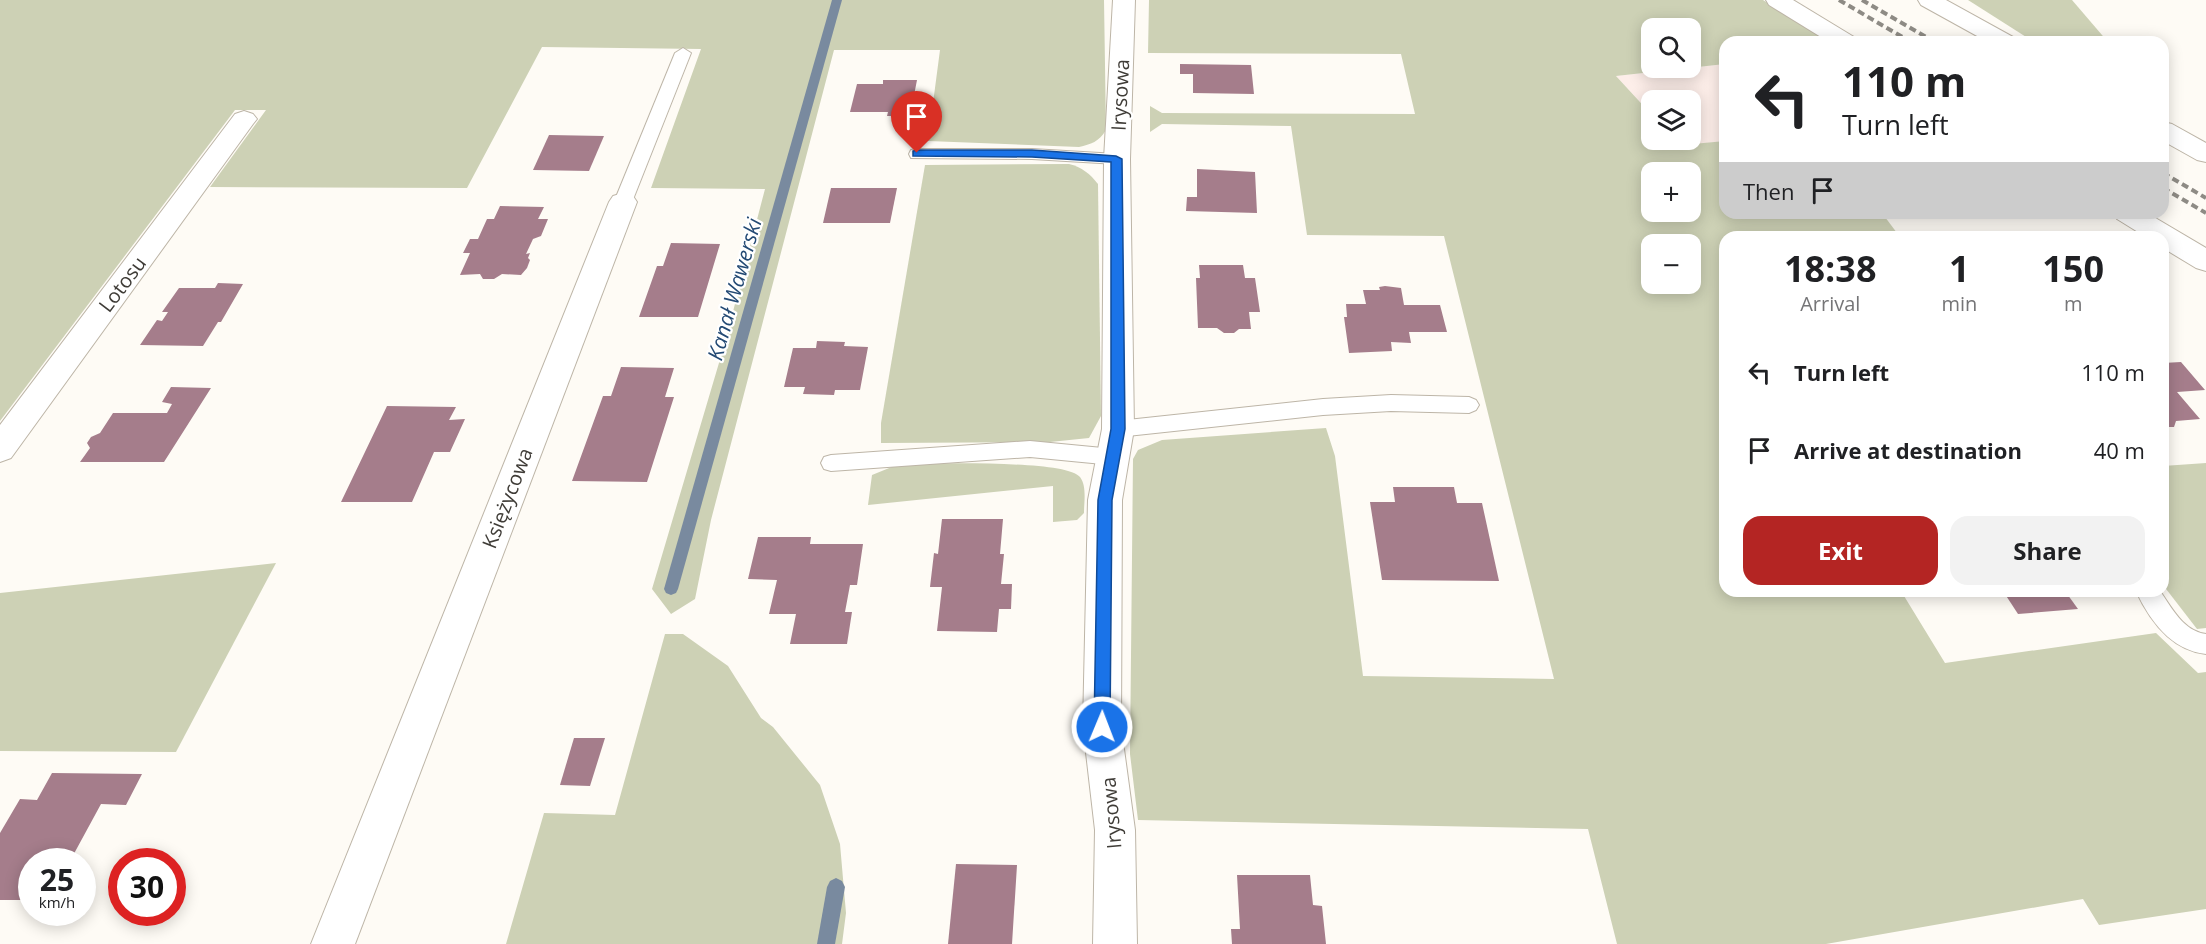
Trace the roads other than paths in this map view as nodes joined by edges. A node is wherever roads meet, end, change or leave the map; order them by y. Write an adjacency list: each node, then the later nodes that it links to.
1 (1124, 0): 11 (street, Irysowa)
2 (1777, 0): 4 (street)
3 (1929, 0): 5 (street)
4 (1836, 36)
5 (1994, 36)
6 (683, 53): 12 (lane, Księżycowa)
7 (244, 119): 19 (street, Lotosu)
8 (2169, 133): 10 (street)
9 (917, 153): 11 (lane)
10 (2206, 154)
11 (1116, 159): 18 (street, Irysowa)
12 (623, 202): 23 (street, Księżycowa)
13 (2137, 219): 14 (street)
14 (2157, 231)
15 (2169, 239): 16 (street)
16 (2206, 261)
17 (1469, 405): 18 (lane)
18 (1115, 443): 20 (lane); 24 (street, Irysowa)
19 (0, 449)
20 (831, 463)
21 (2151, 597): 22 (lane)
22 (2206, 644)
23 (333, 944)
24 (1115, 944)

